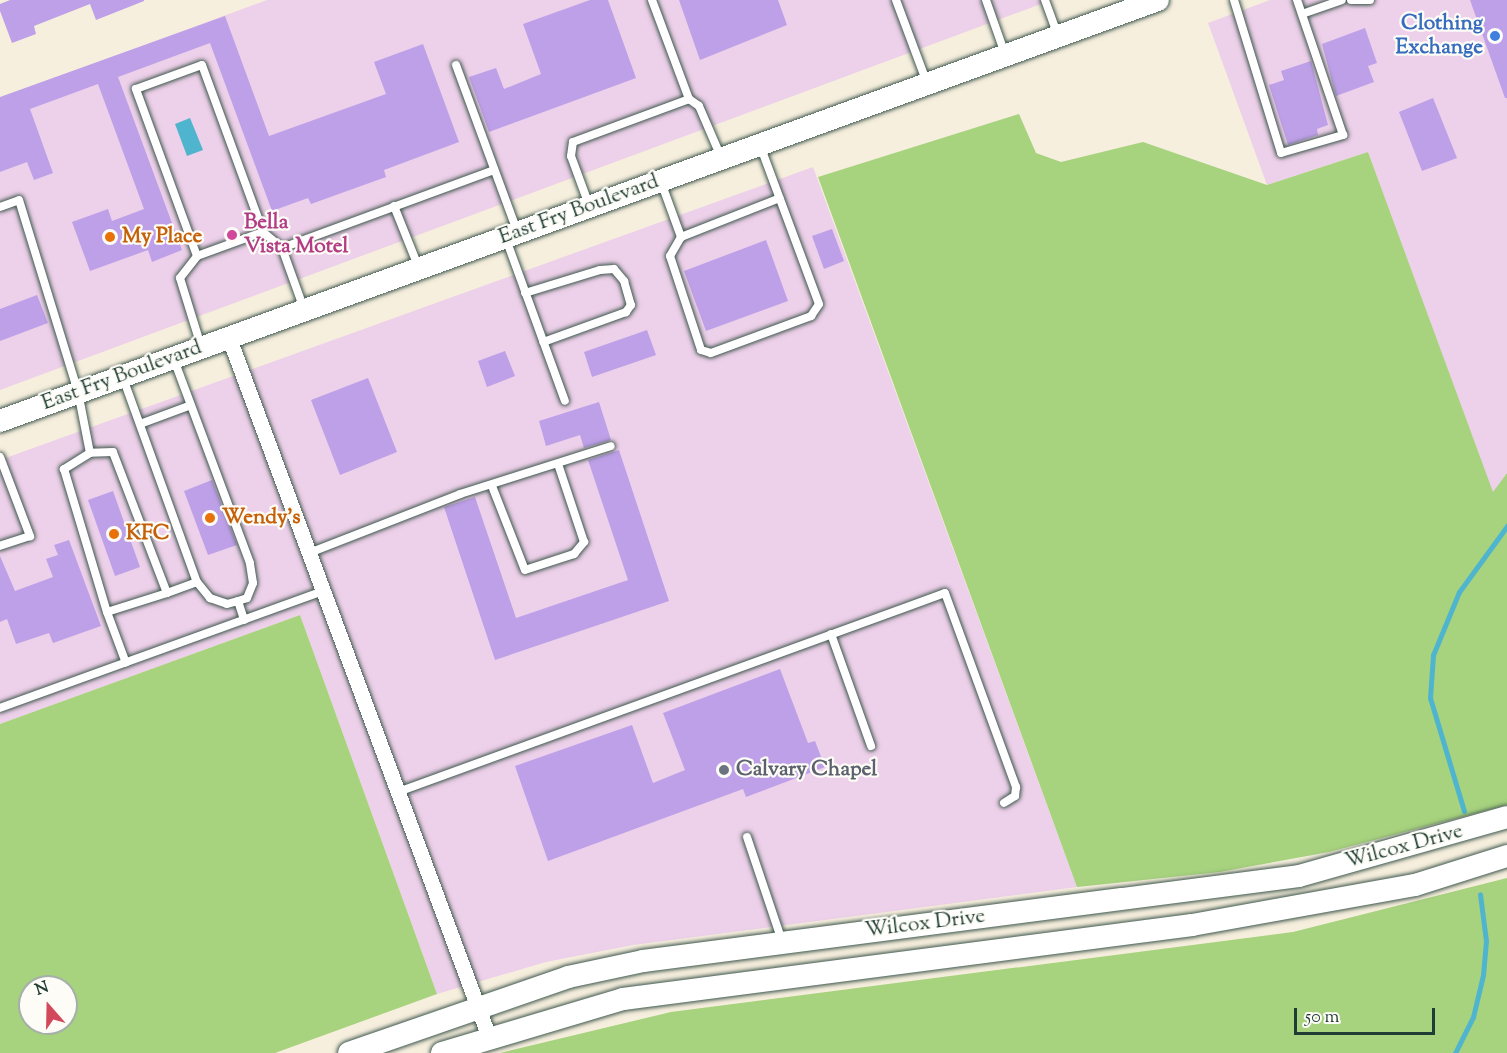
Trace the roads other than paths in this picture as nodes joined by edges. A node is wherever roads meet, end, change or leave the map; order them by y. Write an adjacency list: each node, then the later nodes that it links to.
1 (652, 0): 16 (lane)
2 (896, 0): 15 (lane)
3 (986, 0): 13 (lane)
4 (1045, 0): 12 (lane)
5 (1158, 0): 12 (street, East Fry Boulevard)
6 (1234, 0): 11 (lane)
7 (1297, 0): 11 (lane)
8 (1342, 0): 11 (lane)
9 (1352, 0): 10 (lane)
10 (1370, 0)
11 (1302, 14)
12 (1058, 36): 13 (street, East Fry Boulevard)
13 (1006, 56): 15 (street, East Fry Boulevard)
14 (456, 65): 19 (lane)
15 (928, 84): 17 (street, East Fry Boulevard)
16 (689, 99): 18 (lane); 24 (lane)
17 (760, 145): 18 (street, East Fry Boulevard); 21 (lane)
18 (722, 159): 20 (street, East Fry Boulevard)
19 (494, 170): 22 (lane); 26 (lane)
20 (660, 181): 24 (street, East Fry Boulevard); 27 (lane)
21 (780, 198): 27 (lane); 27 (lane)
22 (394, 206): 28 (lane); 30 (lane)
23 (0, 207): 38 (lane)
24 (589, 207): 26 (street, East Fry Boulevard)
25 (263, 232): 28 (lane); 29 (lane); 29 (lane)
26 (512, 235): 30 (street, East Fry Boulevard); 31 (lane)
27 (681, 237)
28 (282, 248): 32 (lane)
29 (197, 256): 35 (lane)
30 (419, 269): 32 (street, East Fry Boulevard)
31 (525, 292): 34 (lane); 34 (lane)
32 (304, 310): 33 (street, East Fry Boulevard)
33 (229, 338): 35 (street, East Fry Boulevard); 49 (street)
34 (543, 342): 39 (lane)
35 (202, 347): 36 (street, East Fry Boulevard)
36 (173, 358): 37 (street, East Fry Boulevard); 40 (lane)
37 (123, 376): 38 (street, East Fry Boulevard); 42 (lane)
38 (78, 392): 41 (street, East Fry Boulevard); 44 (lane)
39 (565, 401)
40 (191, 405): 42 (lane); 53 (lane)
41 (0, 421)
42 (140, 424): 50 (lane)
43 (611, 446): 46 (lane)
44 (90, 453): 52 (lane); 54 (lane)
45 (0, 457): 48 (lane)
46 (558, 464): 47 (lane); 47 (lane)
47 (492, 486): 49 (lane)
48 (0, 546)
49 (309, 553): 51 (street)
50 (196, 582): 52 (lane); 53 (lane)
51 (324, 591): 55 (lane); 60 (street)
52 (167, 593): 54 (lane)
53 (238, 601): 55 (lane)
54 (106, 612): 57 (lane)
55 (244, 620): 57 (lane)
56 (831, 634): 59 (lane); 60 (lane); 61 (lane)
57 (126, 663): 58 (lane)
58 (0, 708)
59 (871, 746)
60 (398, 792): 66 (street)
61 (1004, 803)
62 (1507, 817): 65 (street, Wilcox Drive)
63 (747, 837): 65 (lane)
64 (1507, 856): 67 (street, Wilcox Drive)
65 (783, 943): 66 (street, Wilcox Drive)
66 (478, 1006): 67 (street); 68 (street, Wilcox Drive)
67 (481, 1044): 69 (street, Wilcox Drive)
68 (349, 1053)
69 (442, 1053)

